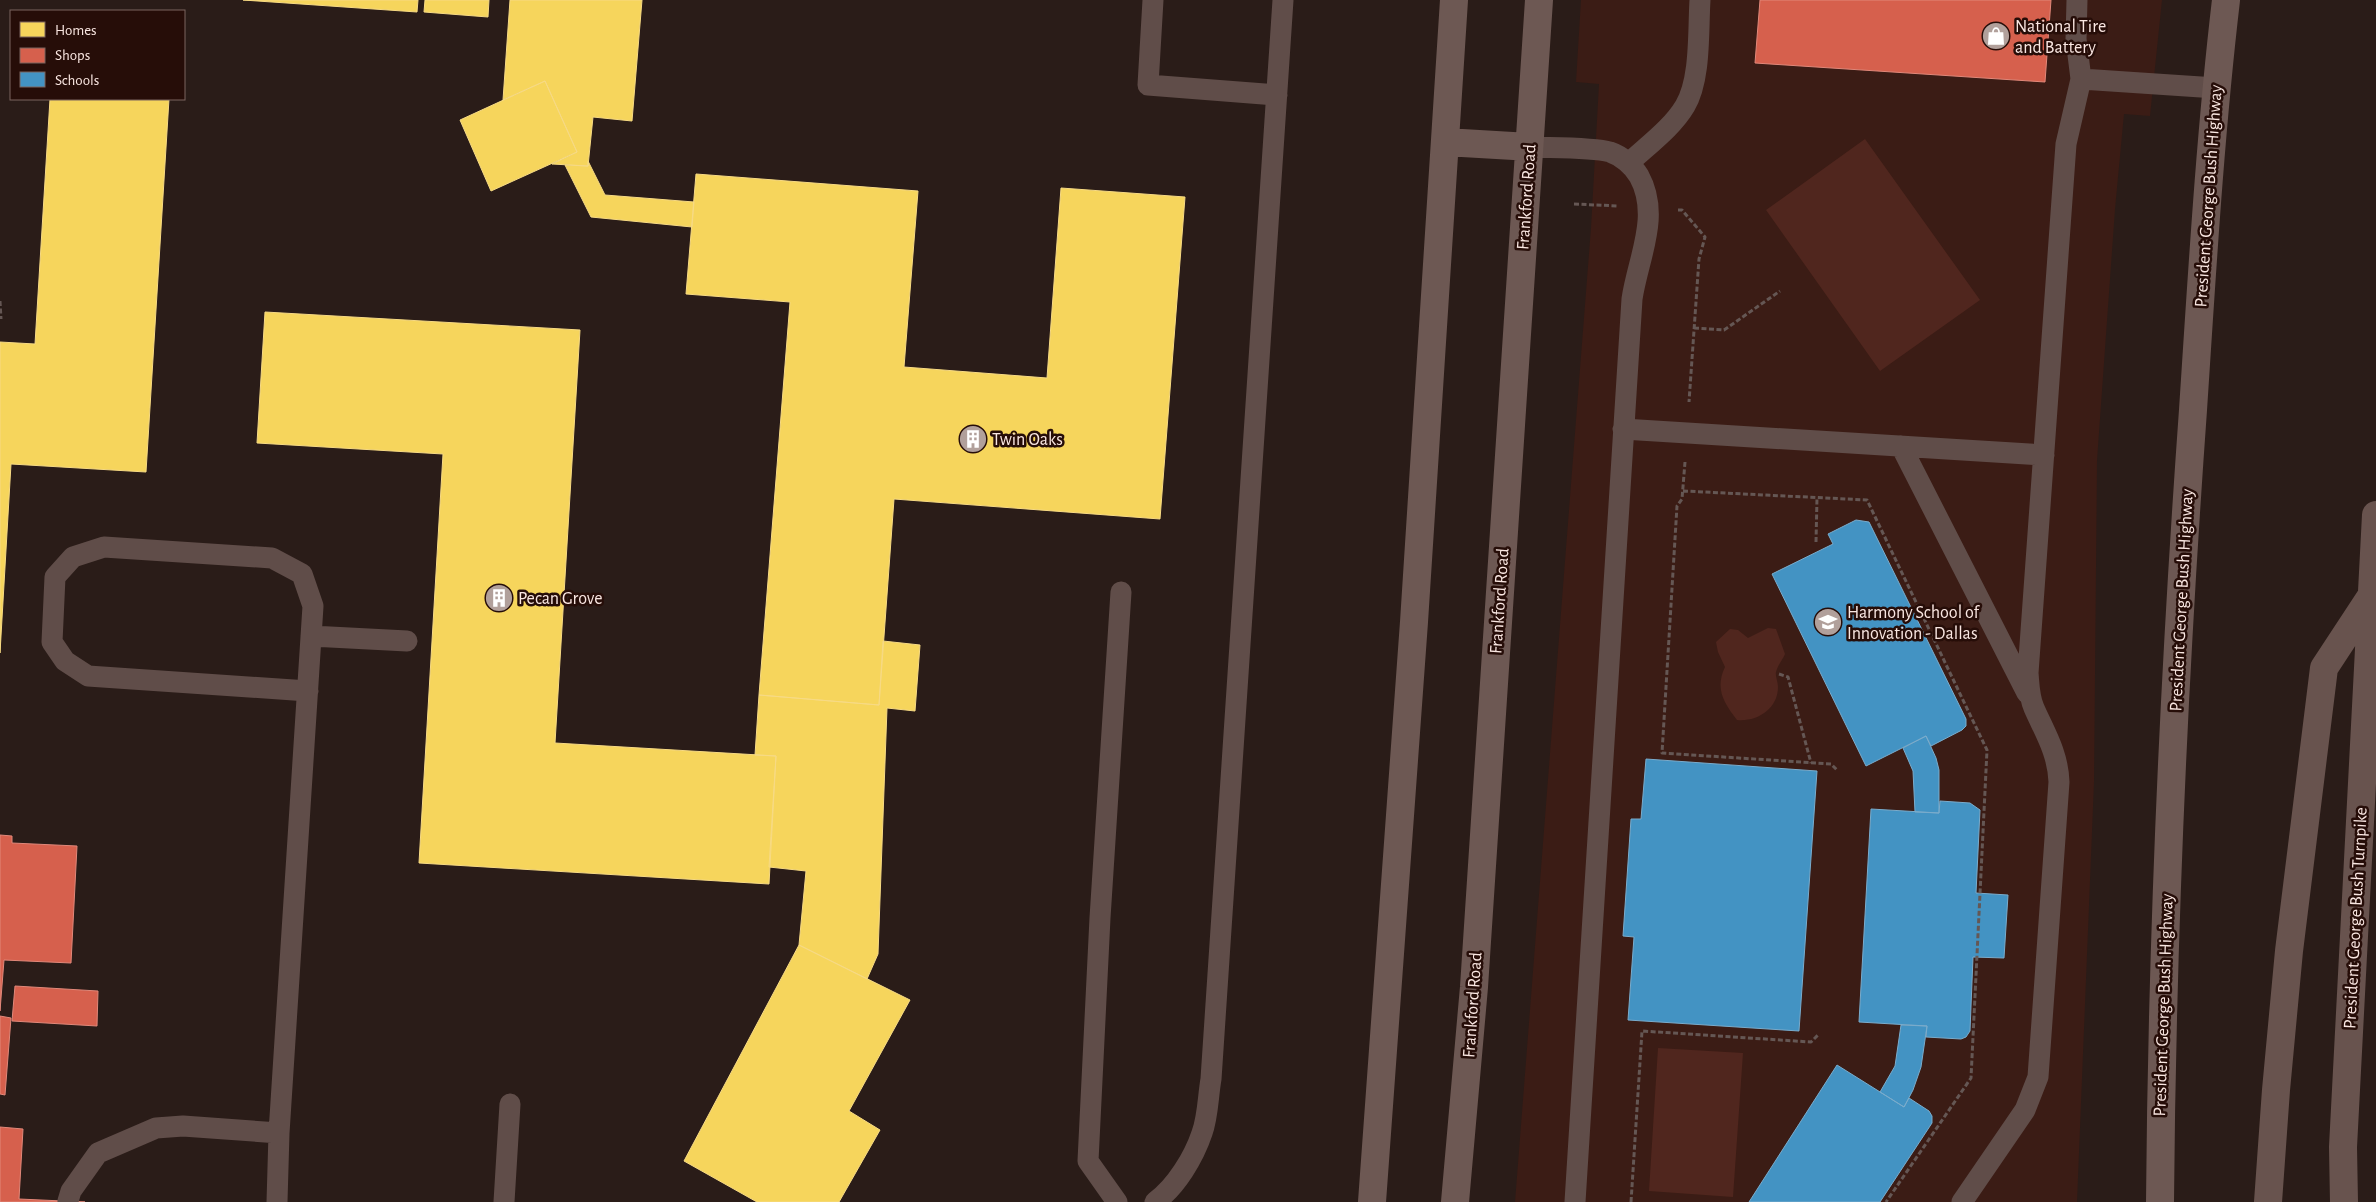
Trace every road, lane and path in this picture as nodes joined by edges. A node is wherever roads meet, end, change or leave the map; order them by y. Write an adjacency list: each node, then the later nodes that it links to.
1 (1153, 0): 10 (lane)
2 (1283, 0): 10 (lane)
3 (1454, 0): 11 (main road)
4 (1539, 0): 12 (main road, Frankford Road)
5 (1700, 0): 13 (lane)
6 (2077, 0): 8 (lane)
7 (2226, 0): 9 (main road, President George Bush Highway)
8 (2081, 79): 9 (lane); 25 (lane)
9 (2216, 88): 53 (main road, President George Bush Highway)
10 (1277, 95): 46 (lane)
11 (1445, 142): 12 (main road); 47 (main road)
12 (1529, 147): 13 (lane); 48 (main road, Frankford Road)
13 (1628, 164): 22 (lane)
14 (1574, 204): 15 (path)
15 (1618, 206)
16 (1673, 209): 20 (path)
17 (1780, 291): 20 (path)
18 (0, 301): 19 (path)
19 (1, 320)
20 (1694, 328): 21 (path)
21 (1689, 405)
22 (1623, 428): 23 (lane); 49 (lane)
23 (1901, 446): 25 (lane); 36 (lane)
24 (1685, 454): 26 (path)
25 (2044, 455): 36 (lane)
26 (1683, 491): 27 (path); 37 (path)
27 (1817, 498): 29 (path); 51 (path)
28 (2376, 515): 31 (highway, President George Bush Turnpike)
29 (1816, 542)
30 (1121, 592): 45 (lane)
31 (2370, 598): 54 (highway); 55 (highway, President George Bush Turnpike)
32 (311, 636): 33 (lane); 35 (lane); 35 (lane)
33 (407, 641)
34 (1779, 674): 37 (path)
35 (308, 691): 41 (lane)
36 (2034, 707): 52 (lane)
37 (1811, 763): 38 (path)
38 (1838, 771)
39 (1818, 1035): 50 (path)
40 (510, 1104): 44 (lane)
41 (279, 1133): 42 (lane); 43 (lane)
42 (68, 1201)
43 (277, 1202)
44 (504, 1202)
45 (1117, 1202)
46 (1155, 1202)
47 (1372, 1202)
48 (1455, 1202)
49 (1575, 1202)
50 (1631, 1202)
51 (1886, 1202)
52 (1962, 1202)
53 (2160, 1202)
54 (2268, 1202)
55 (2344, 1202)

